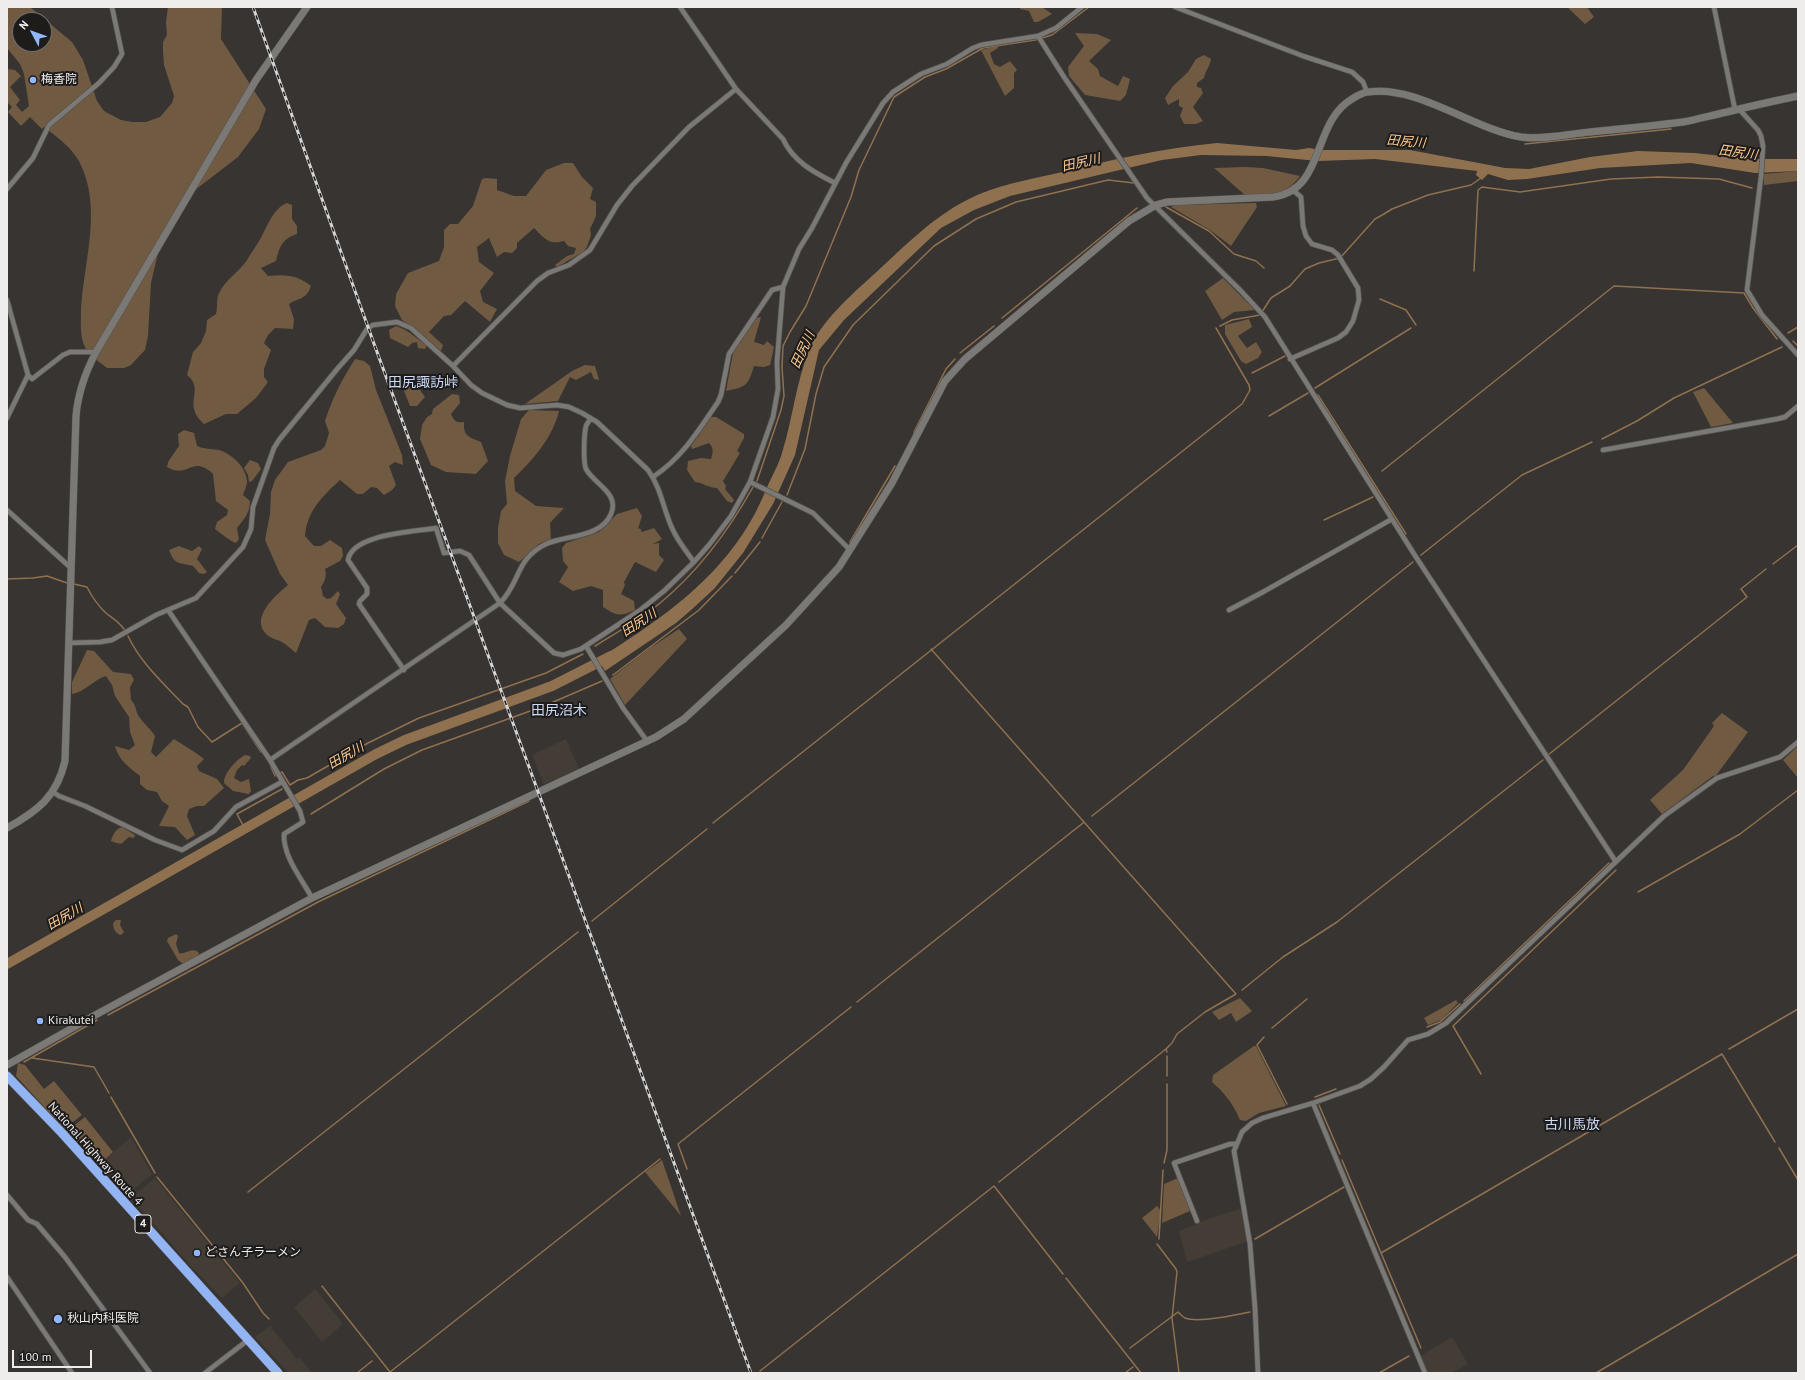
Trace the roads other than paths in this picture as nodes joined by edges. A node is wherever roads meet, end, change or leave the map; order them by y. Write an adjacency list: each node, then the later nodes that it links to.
1 (112, 7): 13 (street)
2 (307, 7): 18 (street)
3 (680, 7): 8 (street)
4 (1082, 7): 7 (street)
5 (1175, 7): 9 (street)
6 (1714, 7): 11 (street)
7 (1039, 38): 12 (street); 15 (street)
8 (736, 89): 12 (street); 21 (street)
9 (1366, 92): 11 (street); 14 (street)
10 (1798, 96): 11 (street)
11 (1737, 109): 19 (street)
12 (835, 183): 16 (street)
13 (7, 189)
14 (1294, 190): 15 (street); 20 (street)
15 (1156, 205): 20 (street); 31 (street)
16 (783, 287): 27 (street); 28 (street)
17 (7, 300): 22 (street)
18 (96, 352): 22 (street); 33 (street)
19 (1798, 355)
20 (1290, 359): 30 (street)
21 (453, 366): 25 (street); 35 (street)
22 (28, 375): 24 (street)
23 (1798, 406): 26 (street)
24 (7, 418)
25 (591, 418): 27 (street); 34 (street)
26 (1603, 450)
27 (653, 477): 32 (street)
28 (750, 482): 31 (street); 32 (street)
29 (7, 510): 33 (street)
30 (1392, 519): 36 (street); 46 (street)
31 (850, 550): 40 (street)
32 (694, 562): 38 (street)
33 (71, 568): 37 (street)
34 (500, 603): 38 (street); 39 (street); 39 (street)
35 (168, 610): 37 (street); 42 (street)
36 (1229, 610)
37 (69, 643): 44 (street)
38 (586, 646): 40 (street)
39 (404, 670): 42 (street)
40 (646, 741): 47 (street)
41 (1798, 742): 46 (street)
42 (270, 760): 43 (street)
43 (282, 782): 44 (street); 47 (street)
44 (53, 792): 45 (street)
45 (7, 828)
46 (1616, 862): 50 (street)
47 (312, 898): 48 (street)
48 (7, 1065)
49 (7, 1076): 55 (highway, National Highway Route 4 / 4)
50 (1313, 1103): 51 (street); 61 (street)
51 (1236, 1144): 53 (street); 60 (street)
52 (7, 1195): 57 (street)
53 (1197, 1221)
54 (7, 1277): 56 (street)
55 (248, 1340): 58 (street); 59 (highway, National Highway Route 4 / 4)
56 (72, 1373)
57 (150, 1373)
58 (205, 1373)
59 (278, 1373)
60 (1258, 1373)
61 (1425, 1373)

